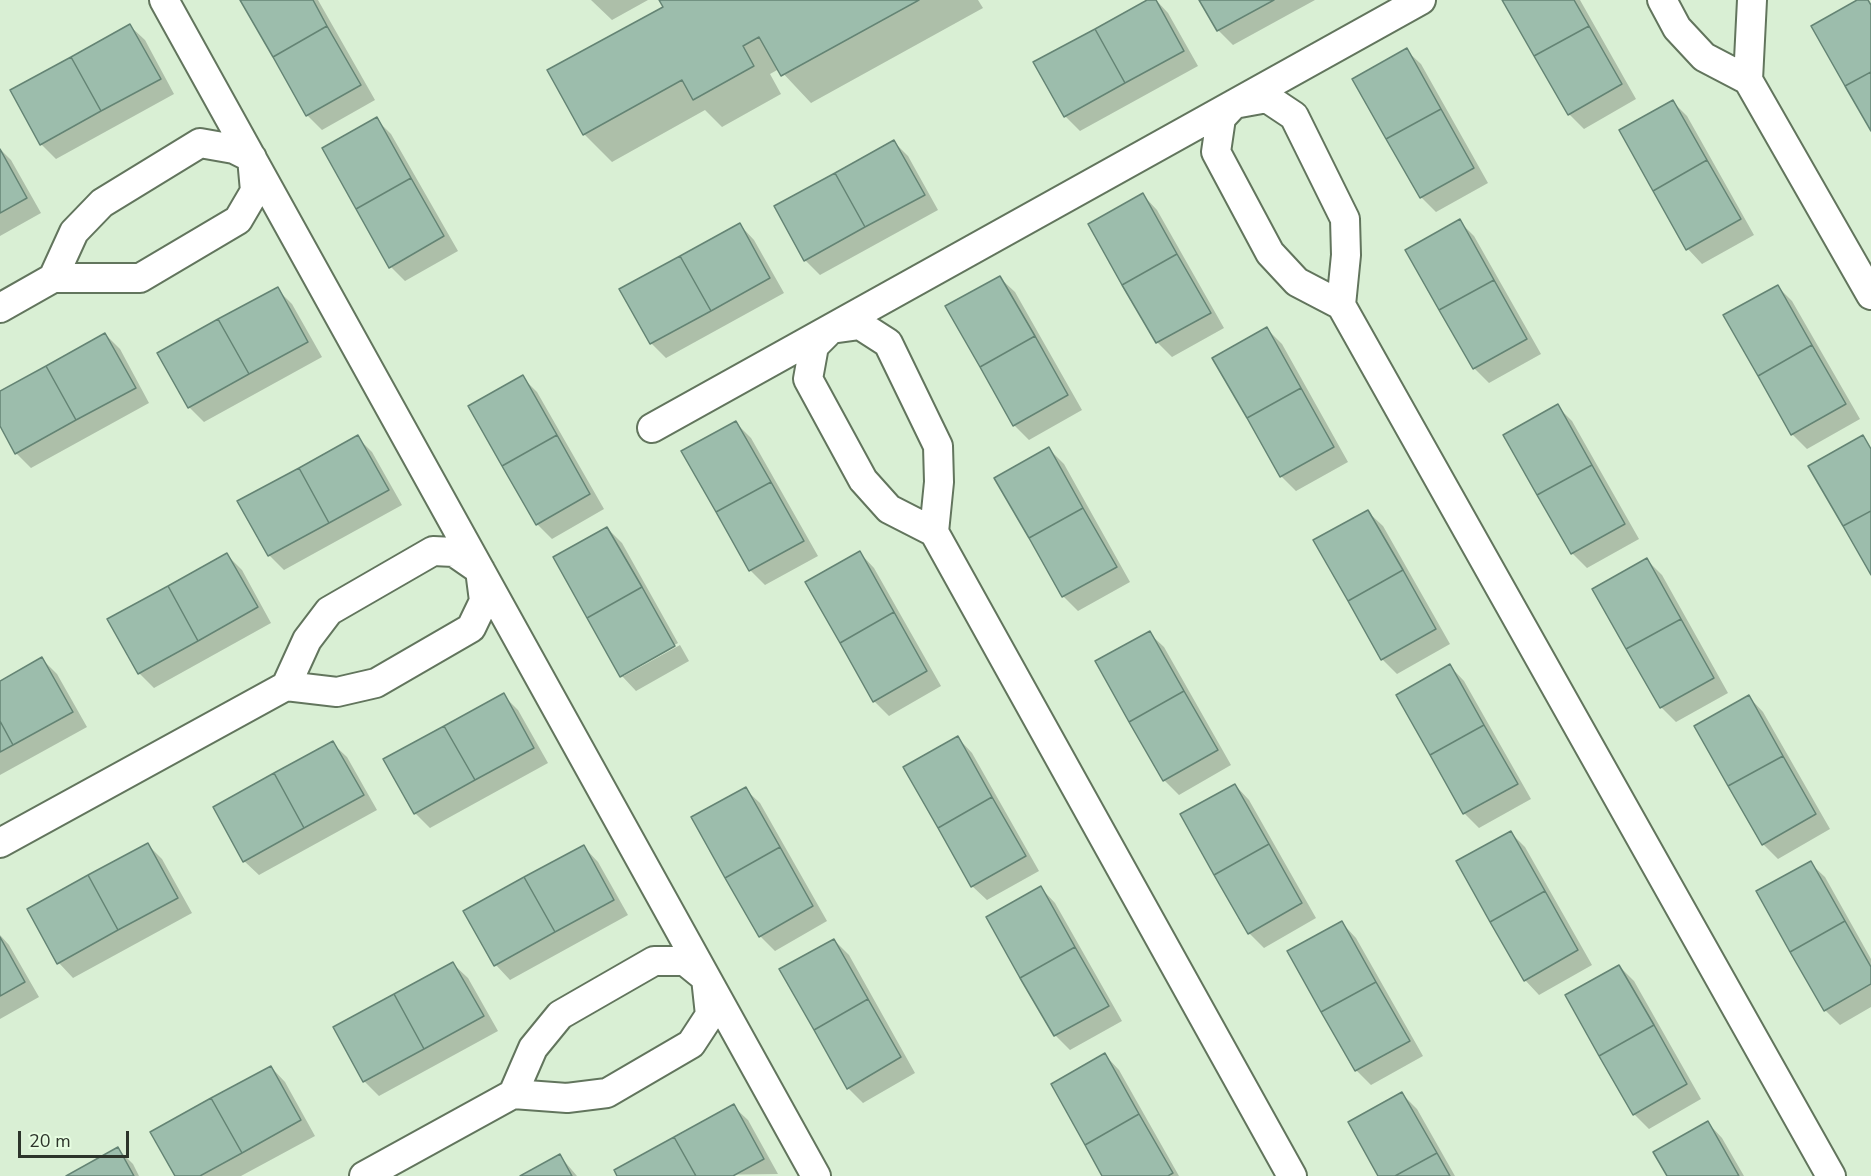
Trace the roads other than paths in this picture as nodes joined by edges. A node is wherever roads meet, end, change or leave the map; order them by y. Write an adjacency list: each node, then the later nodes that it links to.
1 (164, 0): 7 (street)
2 (1421, 0): 6 (street)
3 (1662, 0): 5 (street)
4 (1752, 0): 5 (street)
5 (1748, 80): 9 (street)
6 (1234, 104): 10 (street); 10 (street); 12 (street)
7 (252, 158): 8 (street); 8 (street); 15 (street)
8 (53, 278): 11 (street)
9 (1871, 295)
10 (1341, 305): 23 (street)
11 (0, 308)
12 (831, 329): 13 (street); 14 (street); 14 (street)
13 (652, 428)
14 (934, 532): 22 (street)
15 (480, 570): 16 (street); 16 (street); 18 (street)
16 (286, 686): 17 (street)
17 (0, 843)
18 (706, 978): 19 (street); 19 (street); 21 (street)
19 (513, 1094): 20 (street)
20 (364, 1176)
21 (816, 1176)
22 (1292, 1176)
23 (1831, 1176)

